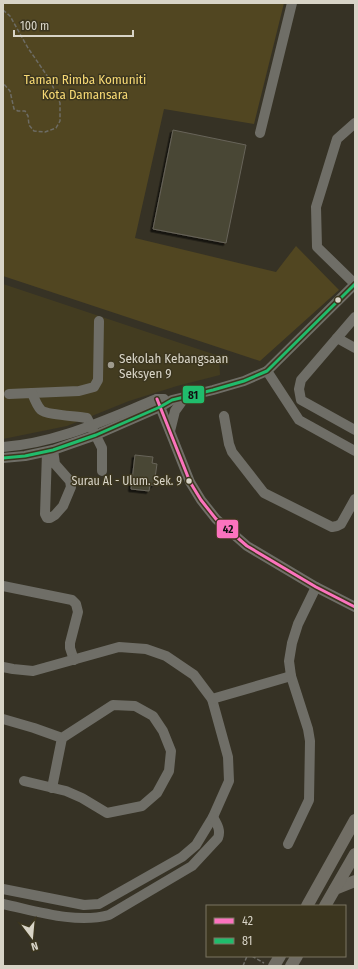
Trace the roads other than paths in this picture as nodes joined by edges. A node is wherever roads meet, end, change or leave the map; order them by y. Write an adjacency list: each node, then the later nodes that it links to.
1 (292, 3): 3 (street)
2 (355, 123): 4 (street)
3 (260, 134)
4 (355, 284): 9 (street)
5 (355, 317): 7 (street)
6 (99, 321): 10 (street)
7 (337, 338): 8 (street); 18 (street)
8 (355, 348)
9 (267, 371): 12 (street); 21 (street)
10 (32, 393): 11 (street); 17 (street)
11 (9, 394)
12 (185, 397): 13 (street); 16 (street)
13 (159, 403): 14 (street); 16 (street); 17 (street)
14 (140, 416): 16 (street); 17 (street)
15 (224, 416): 24 (street)
16 (169, 428): 26 (street)
17 (93, 430): 19 (street); 20 (street); 23 (street)
18 (355, 430)
19 (3, 447)
20 (50, 451): 20 (street); 22 (street)
21 (355, 451)
22 (3, 458)
23 (102, 471)
24 (355, 499)
25 (3, 586): 28 (street)
26 (316, 587): 27 (street); 30 (street)
27 (355, 607)
28 (74, 660): 29 (street); 31 (street)
29 (3, 667)
30 (291, 676): 31 (street); 38 (street)
31 (212, 699): 36 (street)
32 (3, 719): 33 (street)
33 (62, 738): 35 (street); 35 (street)
34 (24, 781): 35 (street)
35 (52, 788)
36 (213, 817): 42 (street); 44 (street)
37 (355, 820): 39 (main road)
38 (288, 844)
39 (336, 855): 40 (street); 45 (main road)
40 (353, 860): 43 (main road)
41 (355, 881): 43 (main road)
42 (3, 889)
43 (335, 889): 46 (main road)
44 (3, 904)
45 (308, 905)
46 (326, 905)
47 (279, 957): 49 (main road)
48 (296, 957): 50 (main road)
49 (269, 964)
50 (291, 966)

